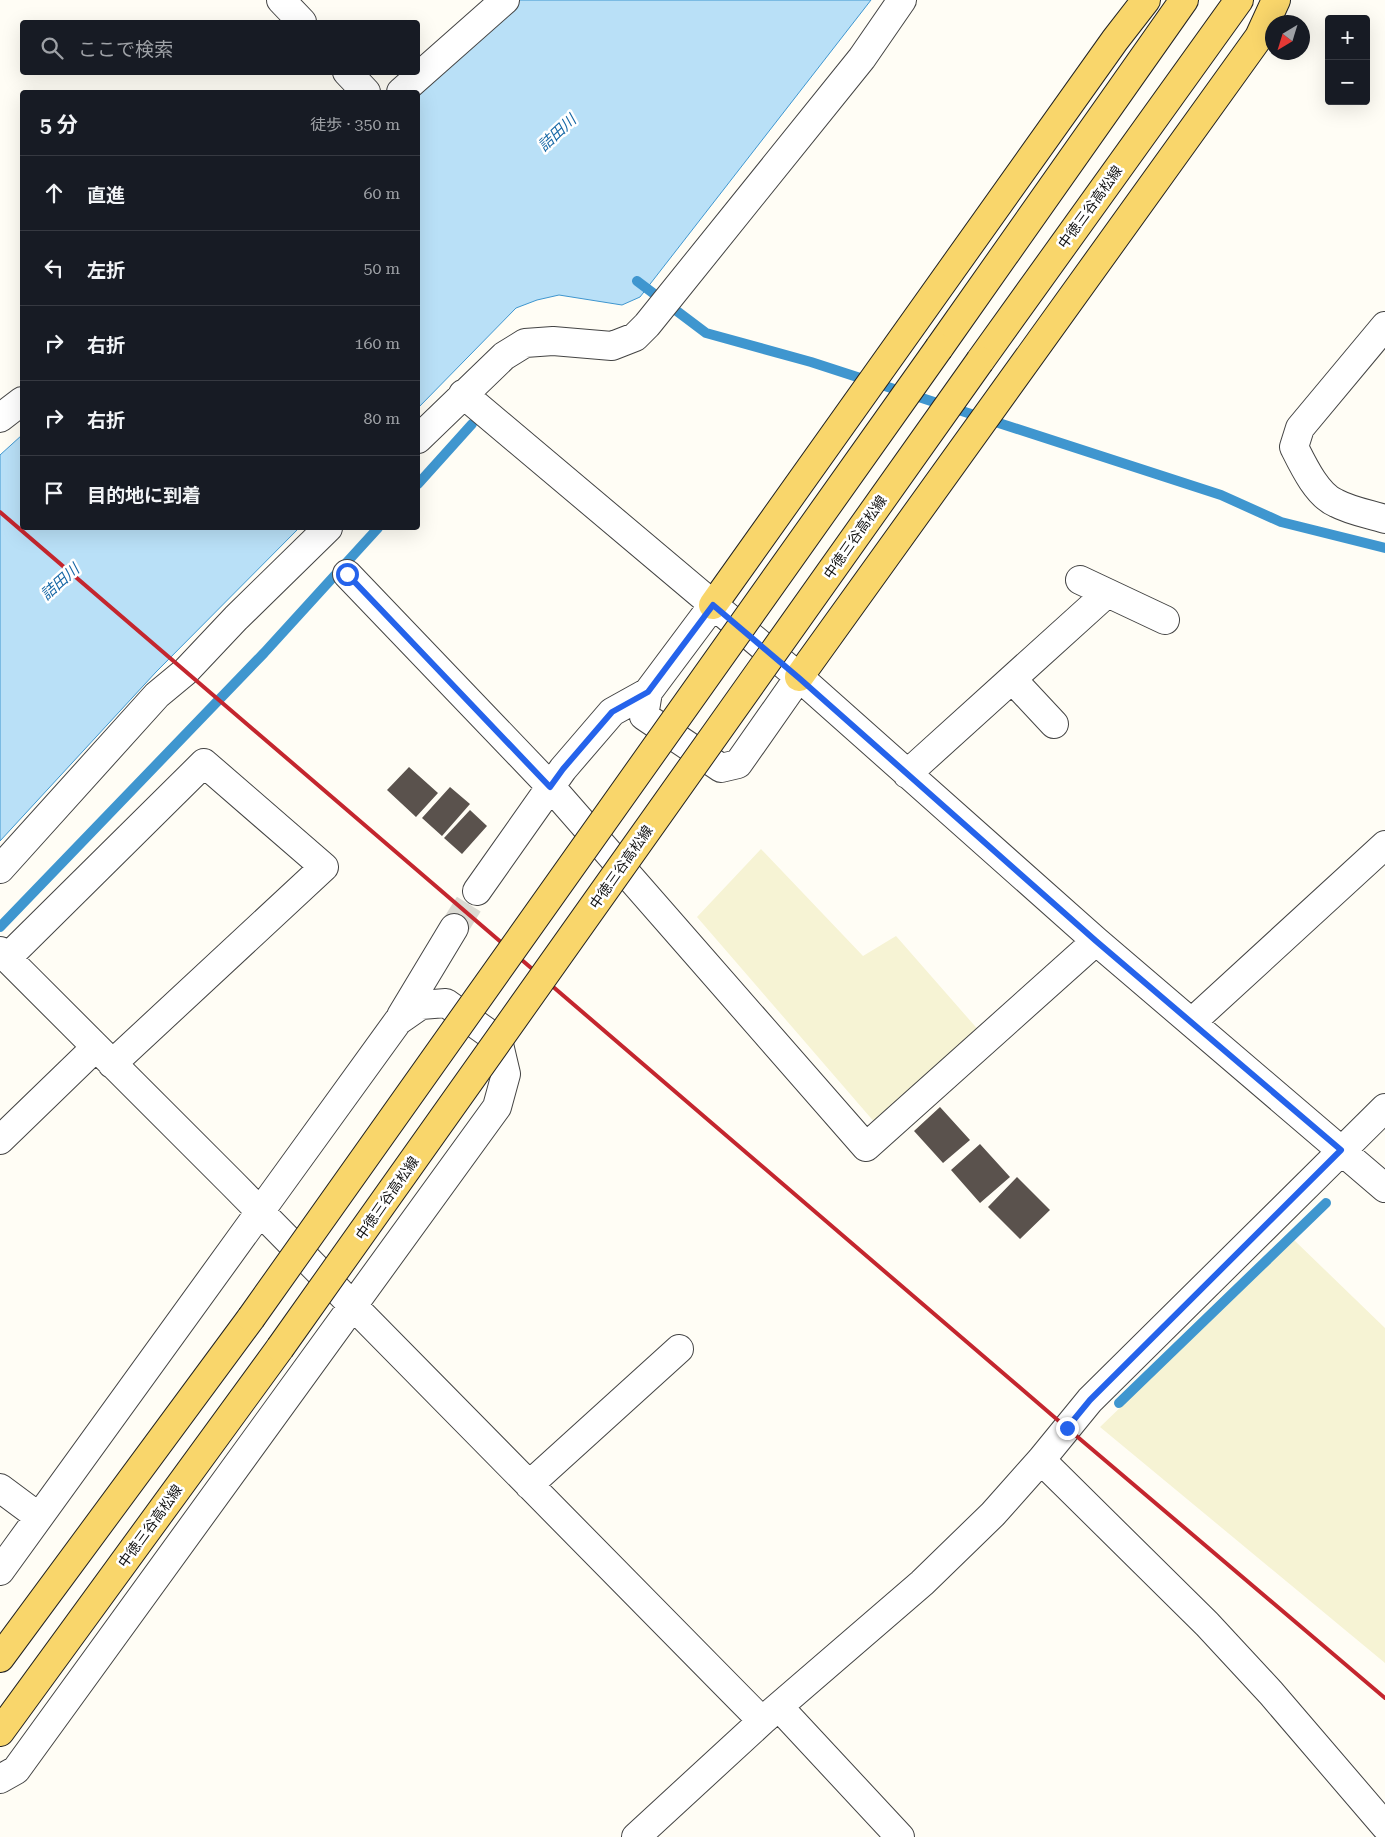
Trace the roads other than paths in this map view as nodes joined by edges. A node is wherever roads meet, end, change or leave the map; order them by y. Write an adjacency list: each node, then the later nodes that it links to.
1 (281, 0): 8 (street)
2 (505, 0): 11 (street)
3 (902, 0): 13 (street)
4 (1146, 0): 22 (main road)
5 (1184, 0): 51 (main road, bridge)
6 (1239, 0): 53 (main road, 中徳三谷高松線, bridge)
7 (1276, 0): 24 (main road)
8 (300, 20)
9 (350, 75): 10 (street)
10 (364, 90)
11 (403, 90)
12 (1385, 326): 17 (street)
13 (463, 394): 16 (street); 22 (street)
14 (20, 403): 15 (street)
15 (0, 418)
16 (420, 437)
17 (1385, 519)
18 (326, 530): 31 (street)
19 (347, 574): 29 (street)
20 (1080, 580): 21 (street)
21 (1106, 594): 23 (street); 25 (street)
22 (713, 605): 24 (street); 26 (street)
23 (1165, 620)
24 (799, 678): 26 (street); 28 (street)
25 (1012, 679): 27 (street); 28 (street)
26 (648, 692): 29 (street)
27 (1054, 724)
28 (907, 774): 34 (street)
29 (550, 787): 32 (street); 34 (street)
30 (1385, 845): 37 (street)
31 (0, 869)
32 (477, 891)
33 (454, 928): 36 (street)
34 (1096, 941): 37 (street)
35 (3, 955): 38 (street); 38 (street)
36 (398, 1021): 43 (street); 44 (street)
37 (1192, 1022): 41 (street)
38 (104, 1055): 40 (street); 43 (street)
39 (1385, 1108): 41 (street)
40 (0, 1140)
41 (1341, 1150): 42 (street); 46 (street)
42 (1385, 1188)
43 (260, 1211): 44 (street); 49 (street)
44 (353, 1307): 47 (street); 54 (street)
45 (679, 1349): 47 (street)
46 (1041, 1460): 52 (street); 55 (street)
47 (529, 1485): 52 (street)
48 (0, 1488): 49 (street)
49 (39, 1517): 50 (street)
50 (0, 1571)
51 (0, 1658)
52 (770, 1714): 56 (street); 57 (street)
53 (0, 1732)
54 (0, 1779)
55 (1385, 1826)
56 (636, 1837)
57 (900, 1837)

